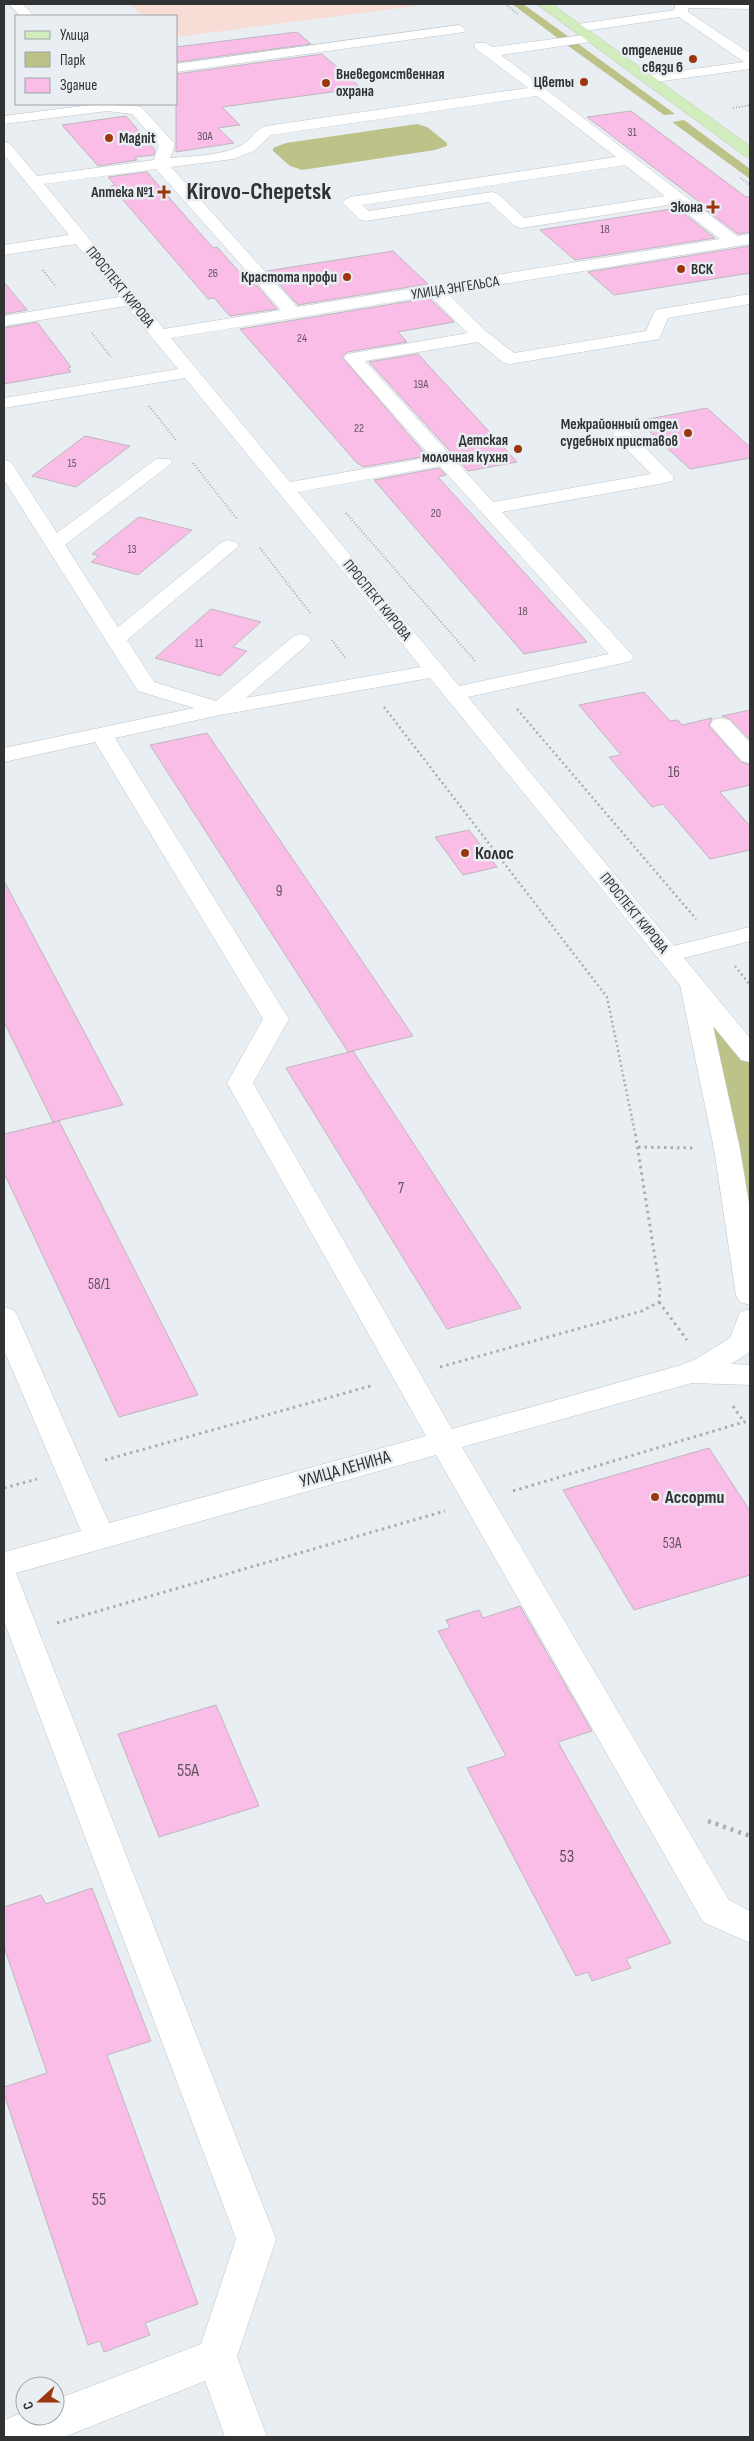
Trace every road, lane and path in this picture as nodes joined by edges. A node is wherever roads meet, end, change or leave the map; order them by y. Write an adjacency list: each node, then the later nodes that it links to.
1 (16, 4): 5 (street)
2 (544, 4): 6 (main road)
3 (750, 5): 4 (street)
4 (684, 7): 6 (street); 9 (street)
5 (26, 15)
6 (578, 28): 7 (main road)
7 (591, 38): 8 (street); 12 (main road)
8 (489, 52): 11 (street); 13 (street)
9 (750, 59)
10 (750, 64): 12 (street)
11 (178, 68)
12 (648, 79): 17 (main road)
13 (540, 91): 18 (street); 19 (street)
14 (106, 105): 15 (street); 19 (street)
15 (4, 120)
16 (4, 146): 21 (street, ПРОСПЕКТ КИРОВА)
17 (747, 148)
18 (628, 160): 22 (street); 22 (street)
19 (160, 164): 21 (street); 31 (street)
20 (12, 178): 21 (street)
21 (31, 178): 23 (street, ПРОСПЕКТ КИРОВА)
22 (678, 199): 24 (street)
23 (80, 238): 25 (street); 28 (street, ПРОСПЕКТ КИРОВА)
24 (742, 241): 27 (street, УЛИЦА ЭНГЕЛЬСА)
25 (25, 247): 26 (street); 30 (path)
26 (4, 250)
27 (435, 291): 31 (street, УЛИЦА ЭНГЕЛЬСА); 34 (street)
28 (131, 300): 30 (street); 33 (street, ПРОСПЕКТ КИРОВА)
29 (750, 300): 34 (street)
30 (73, 310): 32 (street); 36 (path)
31 (292, 313): 33 (street, УЛИЦА ЭНГЕЛЬСА)
32 (4, 321)
33 (159, 335): 35 (street, ПРОСПЕКТ КИРОВА)
34 (480, 336): 41 (street)
35 (189, 372): 36 (street); 45 (street, ПРОСПЕКТ КИРОВА)
36 (130, 381): 37 (street); 39 (path)
37 (4, 403)
38 (622, 435): 46 (street)
39 (178, 443)
40 (190, 459): 47 (path)
41 (444, 460): 44 (street); 46 (street)
42 (163, 463): 48 (street)
43 (4, 466): 48 (street)
44 (320, 482): 45 (street); 57 (path)
45 (286, 488): 55 (street, ПРОСПЕКТ КИРОВА)
46 (488, 508): 57 (street)
47 (239, 521)
48 (54, 544): 53 (street)
49 (257, 544): 51 (path)
50 (229, 546): 53 (street)
51 (317, 622)
52 (329, 637): 56 (path)
53 (116, 639): 59 (street)
54 (301, 640): 59 (street)
55 (436, 671): 56 (street); 58 (street, ПРОСПЕКТ КИРОВА)
56 (365, 684): 59 (street); 70 (path)
57 (496, 684): 58 (street); 65 (path)
58 (454, 694): 66 (street, ПРОСПЕКТ КИРОВА)
59 (220, 709): 61 (street)
60 (721, 724): 63 (street)
61 (102, 735): 62 (street); 77 (street)
62 (4, 755)
63 (750, 756)
64 (750, 934): 65 (street)
65 (716, 943): 66 (street); 68 (path)
66 (669, 955): 67 (street, ПРОСПЕКТ КИРОВА)
67 (691, 981): 69 (street, ПРОСПЕКТ КИРОВА); 72 (street)
68 (750, 985)
69 (750, 1054)
70 (638, 1147): 71 (path); 77 (path)
71 (697, 1148)
72 (750, 1295)
73 (4, 1317): 80 (street)
74 (750, 1319): 75 (street)
75 (687, 1374): 76 (street); 79 (street, УЛИЦА ЛЕНИНА)
76 (750, 1375)
77 (406, 1376): 79 (street); 80 (path)
78 (750, 1423): 82 (path)
79 (445, 1441): 82 (street); 83 (street, УЛИЦА ЛЕНИНА)
80 (71, 1470): 81 (path); 83 (street)
81 (4, 1488)
82 (480, 1501): 86 (path); 87 (street)
83 (100, 1538): 84 (street, УЛИЦА ЛЕНИНА)
84 (4, 1564)
85 (4, 1580): 86 (street)
86 (25, 1632): 88 (street)
87 (750, 1928)
88 (217, 2357): 89 (street); 90 (street)
89 (13, 2437)
90 (246, 2437)

